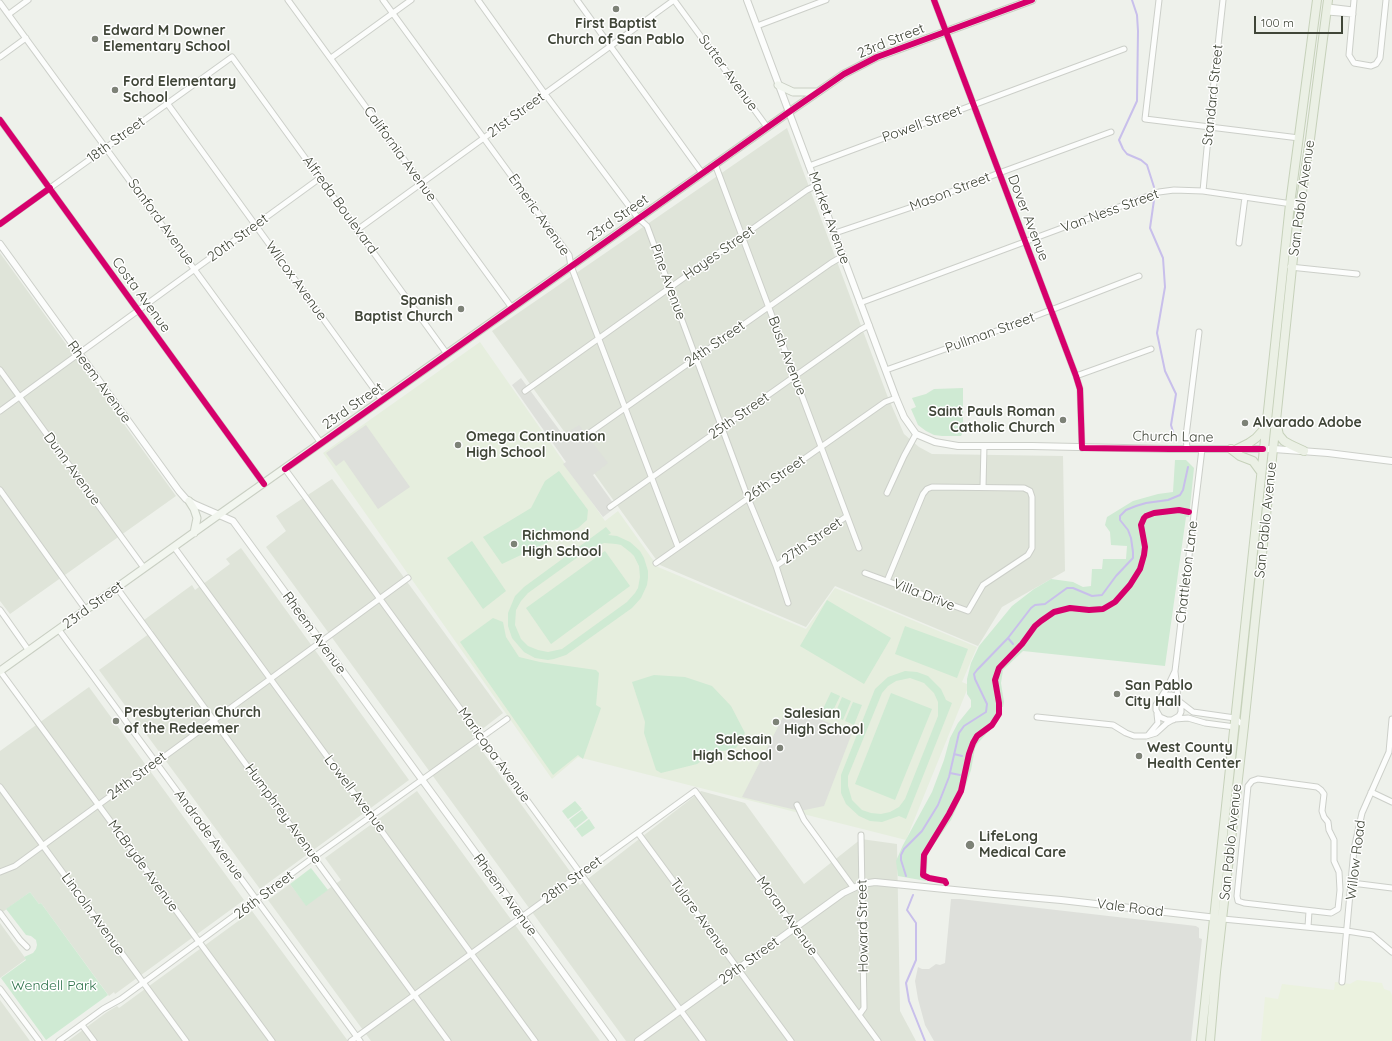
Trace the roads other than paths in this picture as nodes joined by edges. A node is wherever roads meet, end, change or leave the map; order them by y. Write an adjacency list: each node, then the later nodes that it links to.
1 (28, 0): 21 (street)
2 (288, 0): 29 (street, California Avenue)
3 (383, 0): 20 (street, Emeric Avenue)
4 (411, 0): 20 (street)
5 (478, 0): 32 (street, Pine Avenue)
6 (577, 0): 25 (street)
7 (674, 0): 25 (street, 21st Street); 37 (street, Sutter Avenue)
8 (747, 0): 22 (street, Market Avenue)
9 (826, 0): 22 (street)
10 (934, 0): 23 (street, Dover Avenue)
11 (1032, 0): 23 (main road, 23rd Street)
12 (1158, 0): 38 (street)
13 (1223, 0): 38 (street, Standard Street)
14 (1317, 0): 41 (main road, San Pablo Avenue)
15 (1354, 0): 19 (street)
16 (1386, 0): 19 (street)
17 (0, 3): 21 (street, Sanford Avenue)
18 (1328, 6): 19 (street); 49 (main road, San Pablo Avenue)
19 (1353, 12)
20 (393, 13): 29 (street); 40 (street, Emeric Avenue)
21 (9, 14): 24 (street, Sanford Avenue)
22 (757, 26): 30 (street, Market Avenue)
23 (946, 32): 31 (main road, 23rd Street); 34 (street, Dover Avenue)
24 (26, 38): 27 (street); 42 (street, Sanford Avenue)
25 (610, 46): 32 (street, 21st Street); 46 (street)
26 (1124, 50): 34 (street, Powell Street)
27 (0, 57)
28 (232, 57): 33 (street, 18th Street); 48 (street, Alfreda Boulevard)
29 (330, 58): 50 (street, California Avenue)
30 (778, 85): 31 (main road); 35 (street, Market Avenue)
31 (818, 92): 35 (main road, 23rd Street)
32 (545, 94): 40 (street, 21st Street); 57 (street, Pine Avenue)
33 (167, 103): 42 (street, 18th Street); 59 (street, Wilcox Avenue)
34 (974, 105): 45 (street, Powell Street); 47 (street, Dover Avenue)
35 (789, 112): 37 (main road, 23rd Street); 45 (street, Market Avenue)
36 (0, 120): 52 (street, Costa Avenue)
37 (767, 127): 44 (main road, 23rd Street)
38 (1208, 127): 41 (street); 53 (street, Standard Street)
39 (1110, 132): 47 (street, Mason Street)
40 (484, 138): 50 (street, 21st Street); 67 (street, Emeric Avenue)
41 (1299, 138): 43 (main road, San Pablo Avenue)
42 (106, 147): 52 (street, 18th Street); 70 (street, Sanford Avenue)
43 (1297, 153): 49 (main road); 55 (main road, San Pablo Avenue)
44 (715, 164): 46 (main road, 23rd Street); 62 (street, Bush Avenue)
45 (809, 166): 51 (street, Market Avenue)
46 (702, 173): 57 (main road, 23rd Street)
47 (999, 173): 61 (street, Mason Street); 63 (street, Dover Avenue)
48 (320, 178): 59 (street, 20th Street); 60 (street, Alfreda Boulevard)
49 (1303, 179): 56 (main road, San Pablo Avenue)
50 (422, 184): 60 (street, 21st Street); 76 (street, California Avenue)
51 (817, 185): 61 (street, Market Avenue); 62 (street, Hayes Street)
52 (50, 188): 58 (street, 18th Street); 78 (street, Costa Avenue)
53 (1203, 191): 54 (street, Van Ness Street); 63 (street, Van Ness Street)
54 (1245, 197): 55 (street, Van Ness Street); 64 (street)
55 (1290, 204): 56 (street, Van Ness Street); 68 (main road, San Pablo Avenue)
56 (1300, 205): 69 (main road, San Pablo Avenue)
57 (638, 218): 67 (main road, 23rd Street); 73 (street, Pine Avenue)
58 (0, 224)
59 (256, 225): 70 (street, 20th Street); 95 (street, Wilcox Avenue)
60 (357, 230): 85 (street, Alfreda Boulevard)
61 (834, 233): 66 (street, Market Avenue)
62 (742, 236): 73 (street, Hayes Street); 75 (street, Bush Avenue)
63 (1024, 242): 74 (street, Van Ness Street); 77 (street, Dover Avenue)
64 (1239, 243)
65 (0, 244): 84 (street, Rheem Avenue)
66 (843, 256): 74 (street, Market Avenue); 75 (street, 24th Street)
67 (571, 266): 76 (main road, 23rd Street); 81 (street, Emeric Avenue)
68 (1283, 266): 69 (street); 82 (main road, San Pablo Avenue)
69 (1292, 267): 71 (street); 91 (main road, San Pablo Avenue)
70 (195, 270): 78 (street, 20th Street); 103 (street, Sanford Avenue)
71 (1357, 274)
72 (1139, 276): 77 (street, Pullman Street)
73 (670, 288): 81 (street, Hayes Street); 86 (street, Pine Avenue)
74 (860, 302): 79 (street, Market Avenue)
75 (769, 306): 86 (street, 24th Street); 89 (street, Bush Avenue)
76 (512, 308): 85 (main road, 23rd Street)
77 (1051, 310): 88 (street, Pullman Street); 90 (street, Dover Avenue)
78 (138, 311): 84 (street, 20th Street); 117 (street, Costa Avenue)
79 (869, 325): 88 (street, Market Avenue); 89 (street, 25th Street)
80 (1199, 332): 107 (street)
81 (599, 338): 92 (street, Hayes Street); 96 (street, Emeric Avenue)
82 (1274, 348): 91 (main road); 99 (main road, San Pablo Avenue)
83 (1151, 349): 90 (street)
84 (79, 354): 93 (street, 20th Street); 122 (street, Rheem Avenue)
85 (447, 354): 95 (main road, 23rd Street)
86 (696, 358): 96 (street, 24th Street); 100 (street, Pine Avenue)
87 (0, 370): 93 (street, Dunn Avenue)
88 (886, 370): 94 (street, Market Avenue)
89 (795, 376): 100 (street, 25th Street); 104 (street, Bush Avenue)
90 (1076, 376): 106 (street, Dover Avenue)
91 (1280, 386): 98 (main road, San Pablo Avenue)
92 (525, 391)
93 (20, 397): 97 (street, 20th Street); 133 (street, Dunn Avenue)
94 (896, 398): 102 (street, Market Avenue); 104 (street, 26th Street)
95 (382, 400): 103 (main road, 23rd Street)
96 (625, 408): 101 (street, 24th Street); 116 (street, Emeric Avenue)
97 (0, 411)
98 (1276, 423): 111 (main road, San Pablo Avenue); 112 (main road)
99 (1266, 427): 109 (main road); 110 (main road, San Pablo Avenue)
100 (722, 428): 116 (street, 25th Street); 121 (street, Pine Avenue)
101 (588, 434)
102 (916, 434): 105 (street, Church Lane); 120 (street)
103 (321, 443): 114 (main road, 23rd Street)
104 (822, 446): 121 (street, 26th Street); 125 (street, Bush Avenue)
105 (984, 446): 106 (street, Church Lane); 118 (street)
106 (1082, 448): 107 (street, Church Lane)
107 (1187, 449): 108 (street, Church Lane)
108 (1202, 449): 109 (street, Church Lane); 147 (street, Chattleton Lane)
109 (1234, 449): 110 (street, Church Lane); 115 (main road)
110 (1263, 449): 111 (street, Church Lane); 115 (main road, San Pablo Avenue)
111 (1274, 449): 112 (street, Church Lane); 134 (main road, San Pablo Avenue)
112 (1304, 451): 113 (street, Church Lane)
113 (1392, 461)
114 (285, 469): 117 (main road, 23rd Street); 139 (street, Maricopa Avenue)
115 (1261, 472): 127 (main road, San Pablo Avenue)
116 (651, 478): 123 (street, 25th Street); 129 (street, Emeric Avenue)
117 (264, 484): 124 (main road, 23rd Street)
118 (983, 487): 137 (street, Villa Drive); 137 (street, Villa Drive)
119 (0, 490): 142 (street)
120 (887, 493)
121 (748, 498): 129 (street, 26th Street); 132 (street, Pine Avenue)
122 (189, 501): 124 (street, Rheem Avenue); 126 (main road)
123 (610, 507)
124 (219, 516): 126 (main road, 23rd Street); 144 (street, Rheem Avenue)
125 (847, 516): 130 (street, Bush Avenue); 132 (street, 27th Street)
126 (194, 533): 128 (main road, 23rd Street)
127 (1254, 534): 134 (main road); 153 (main road, San Pablo Avenue)
128 (174, 547): 133 (main road, 23rd Street); 148 (street, Lowell Avenue)
129 (678, 547): 131 (street, 26th Street)
130 (859, 548)
131 (656, 562)
132 (776, 566): 140 (street, Pine Avenue)
133 (144, 568): 138 (main road, 23rd Street)
134 (1261, 569): 158 (main road, San Pablo Avenue)
135 (865, 573): 137 (street)
136 (408, 578): 139 (street, 24th Street)
137 (887, 580)
138 (117, 588): 142 (main road, 23rd Street); 157 (street, Humphrey Avenue)
139 (380, 599): 144 (street, 24th Street); 161 (street, Maricopa Avenue)
140 (788, 603)
141 (0, 610): 145 (street)
142 (86, 610): 143 (main road, 23rd Street)
143 (58, 630): 145 (main road, 23rd Street); 162 (street, Andrade Avenue)
144 (321, 643): 148 (street, 24th Street); 163 (street, Rheem Avenue)
145 (29, 651): 146 (main road, 23rd Street)
146 (0, 671): 168 (street, McBryde Avenue)
147 (1174, 671): 149 (street, Chattleton Lane); 150 (street, Chattleton Lane)
148 (270, 680): 157 (street, 24th Street); 170 (street, Lowell Avenue)
149 (1163, 695): 150 (street); 151 (street)
150 (1178, 700): 153 (street); 155 (street)
151 (1157, 714): 155 (street); 160 (street)
152 (1037, 717): 160 (street)
153 (1235, 718): 158 (street); 159 (main road, San Pablo Avenue)
154 (507, 719): 161 (street, 26th Street)
155 (1174, 719): 159 (street); 160 (street)
156 (1392, 719): 166 (street, Willow Road)
157 (214, 720): 162 (street, 24th Street); 174 (street, Humphrey Avenue)
158 (1244, 726): 159 (street); 186 (main road, San Pablo Avenue)
159 (1234, 728): 185 (main road, San Pablo Avenue)
160 (1146, 736)
161 (481, 738): 163 (street, 26th Street); 176 (street, Maricopa Avenue)
162 (156, 762): 168 (street, 24th Street); 181 (street, Andrade Avenue)
163 (422, 781): 170 (street, 26th Street); 184 (street, Rheem Avenue)
164 (0, 787): 173 (street, Lincoln Avenue)
165 (695, 791): 171 (street, 28th Street); 188 (street, Moran Avenue)
166 (1371, 792): 167 (street); 177 (street, Willow Road)
167 (1392, 802)
168 (99, 805): 173 (street, 24th Street); 190 (street, McBryde Avenue)
169 (797, 805): 179 (street)
170 (372, 816): 174 (street, 26th Street); 193 (street, Lowell Avenue)
171 (638, 833): 176 (street, 28th Street); 194 (street, Tulare Avenue)
172 (861, 835): 178 (street, Howard Street)
173 (43, 845): 175 (street, 24th Street); 196 (street, Lincoln Avenue)
174 (314, 857): 181 (street, 26th Street); 198 (street, Humphrey Avenue)
175 (0, 872)
176 (581, 874): 184 (street, 28th Street); 199 (street, Maricopa Avenue)
177 (1352, 883): 180 (street); 189 (street, Willow Road)
178 (862, 884): 179 (street, 29th Street); 185 (street, Vale Road); 200 (street, Howard Street)
179 (853, 888): 188 (street, 29th Street)
180 (1392, 888)
181 (256, 900): 190 (street, 26th Street); 202 (street, Andrade Avenue)
182 (1309, 911): 182 (street); 187 (street)
183 (0, 913): 191 (street)
184 (522, 917): 193 (street, 28th Street); 212 (street, Rheem Avenue)
185 (1213, 918): 186 (street, Vale Road); 203 (main road, San Pablo Avenue)
186 (1223, 919): 187 (street, Vale Road); 217 (main road, San Pablo Avenue)
187 (1308, 927): 189 (street, Vale Road)
188 (795, 928): 194 (street, 29th Street); 200 (street, Moran Avenue)
189 (1347, 931): 192 (street, Vale Road); 195 (street, Willow Road)
190 (199, 942): 196 (street, 26th Street); 208 (street, McBryde Avenue)
191 (27, 947)
192 (1392, 952)
193 (472, 953): 198 (street, 28th Street); 211 (street, Lowell Avenue)
194 (738, 969): 199 (street, 29th Street); 215 (street, Tulare Avenue)
195 (1342, 982)
196 (143, 983): 201 (street, 26th Street); 207 (street, Lincoln Avenue)
197 (0, 989): 204 (street)
198 (414, 994): 202 (street, 28th Street); 210 (street, Humphrey Avenue)
199 (681, 1010): 213 (street, 29th Street); 214 (street, Maricopa Avenue)
200 (859, 1015): 216 (street, Moran Avenue)
201 (82, 1025): 205 (street, 26th Street); 206 (street)
202 (358, 1039): 209 (street, 28th Street)
203 (1202, 1040)
204 (39, 1041)
205 (59, 1041)
206 (94, 1041)
207 (186, 1041)
208 (272, 1041)
209 (351, 1041)
210 (448, 1041)
211 (536, 1041)
212 (613, 1041)
213 (638, 1041)
214 (703, 1041)
215 (791, 1041)
216 (878, 1041)
217 (1210, 1041)

